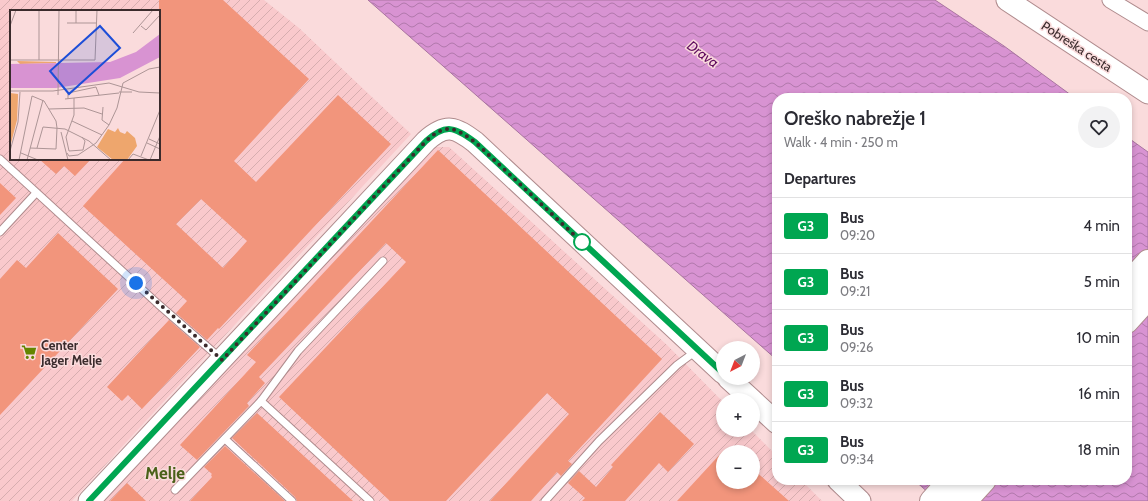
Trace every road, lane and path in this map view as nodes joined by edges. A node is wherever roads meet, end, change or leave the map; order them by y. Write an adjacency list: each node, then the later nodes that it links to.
1 (1007, 0): 4 (street, Pobreška cesta)
2 (1110, 0): 3 (street)
3 (1148, 23)
4 (1148, 93)
5 (0, 160): 6 (lane)
6 (36, 193): 7 (lane); 16 (lane)
7 (0, 232)
8 (383, 261): 20 (lane)
9 (1148, 261): 11 (highway)
10 (1148, 277): 12 (street)
11 (1132, 279)
12 (1132, 295)
13 (1148, 299): 14 (highway)
14 (1132, 317)
15 (698, 350): 16 (street); 17 (street); 32 (lane)
16 (222, 360): 29 (street)
17 (716, 367)
18 (736, 385): 19 (street)
19 (744, 393)
20 (261, 401): 23 (lane); 31 (lane)
21 (760, 407): 22 (street)
22 (772, 418)
23 (225, 439): 28 (lane); 30 (lane)
24 (843, 485): 33 (street)
25 (945, 485): 34 (highway)
26 (962, 485): 35 (street)
27 (980, 485): 36 (highway)
28 (175, 490)
29 (89, 501)
30 (292, 501)
31 (370, 501)
32 (545, 501)
33 (860, 501)
34 (931, 501)
35 (948, 501)
36 (966, 501)

